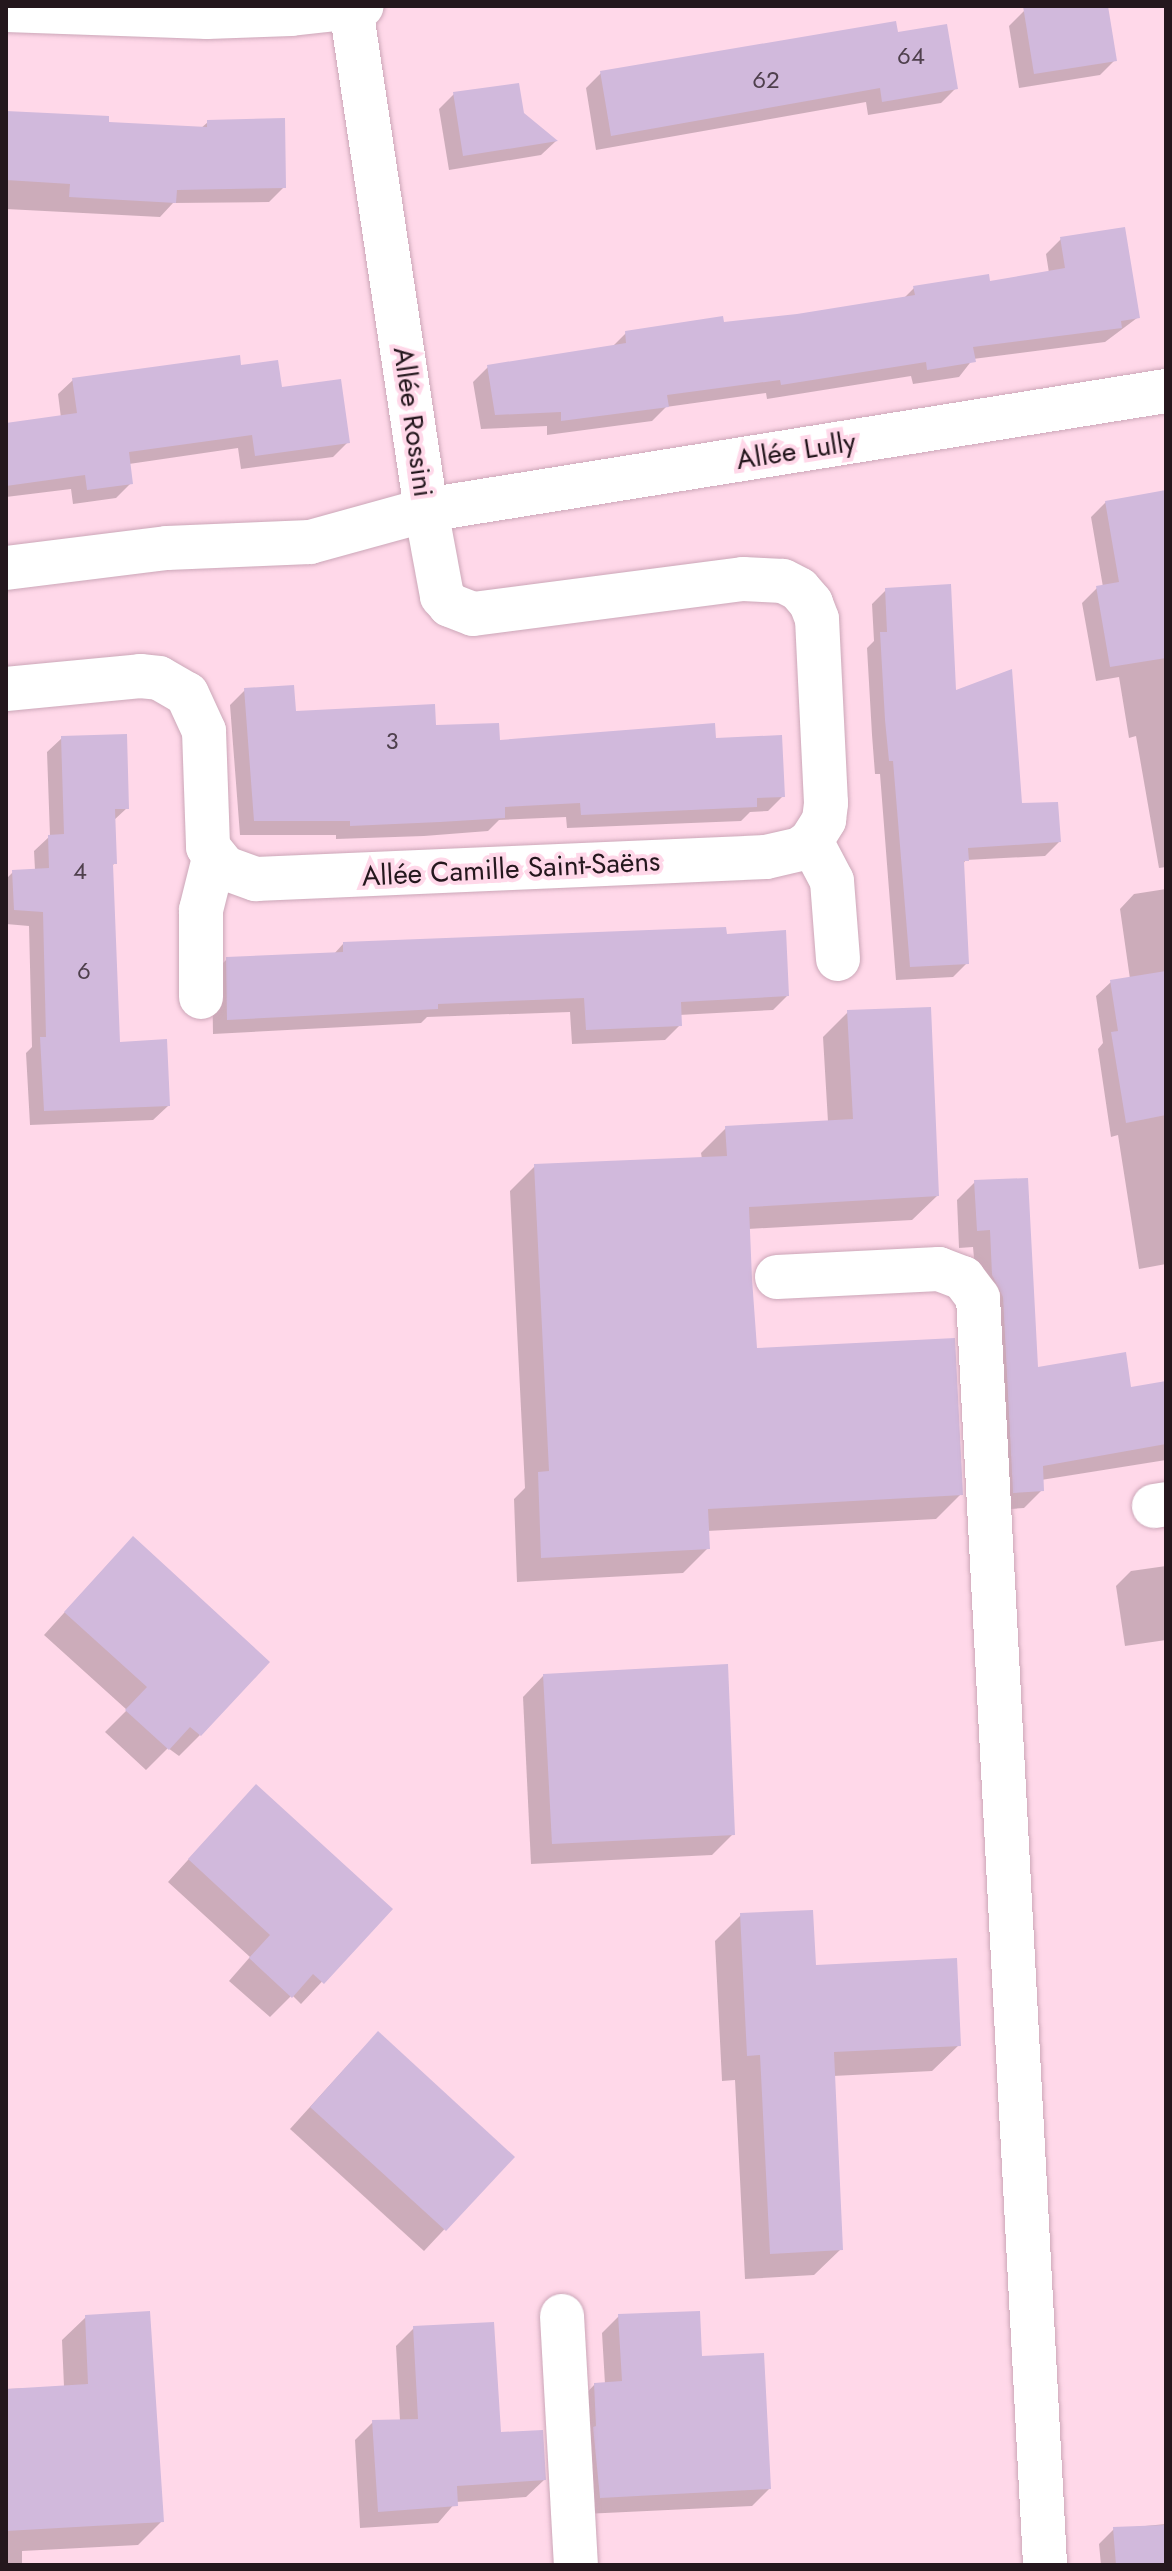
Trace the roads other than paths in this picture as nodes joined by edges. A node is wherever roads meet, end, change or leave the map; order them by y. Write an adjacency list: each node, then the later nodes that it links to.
1 (356, 7): 2 (street); 4 (street, Allée Rossini)
2 (6, 10)
3 (1166, 391): 4 (street, Allée Lully)
4 (426, 510): 5 (street, Allée Rossini); 7 (street)
5 (6, 568)
6 (6, 689): 8 (street)
7 (811, 841): 8 (street, Allée Camille Saint-Saëns); 9 (street)
8 (214, 858): 10 (street)
9 (838, 959)
10 (201, 997)
11 (777, 1277): 14 (street)
12 (562, 2316): 13 (street)
13 (576, 2565)
14 (1045, 2565)

